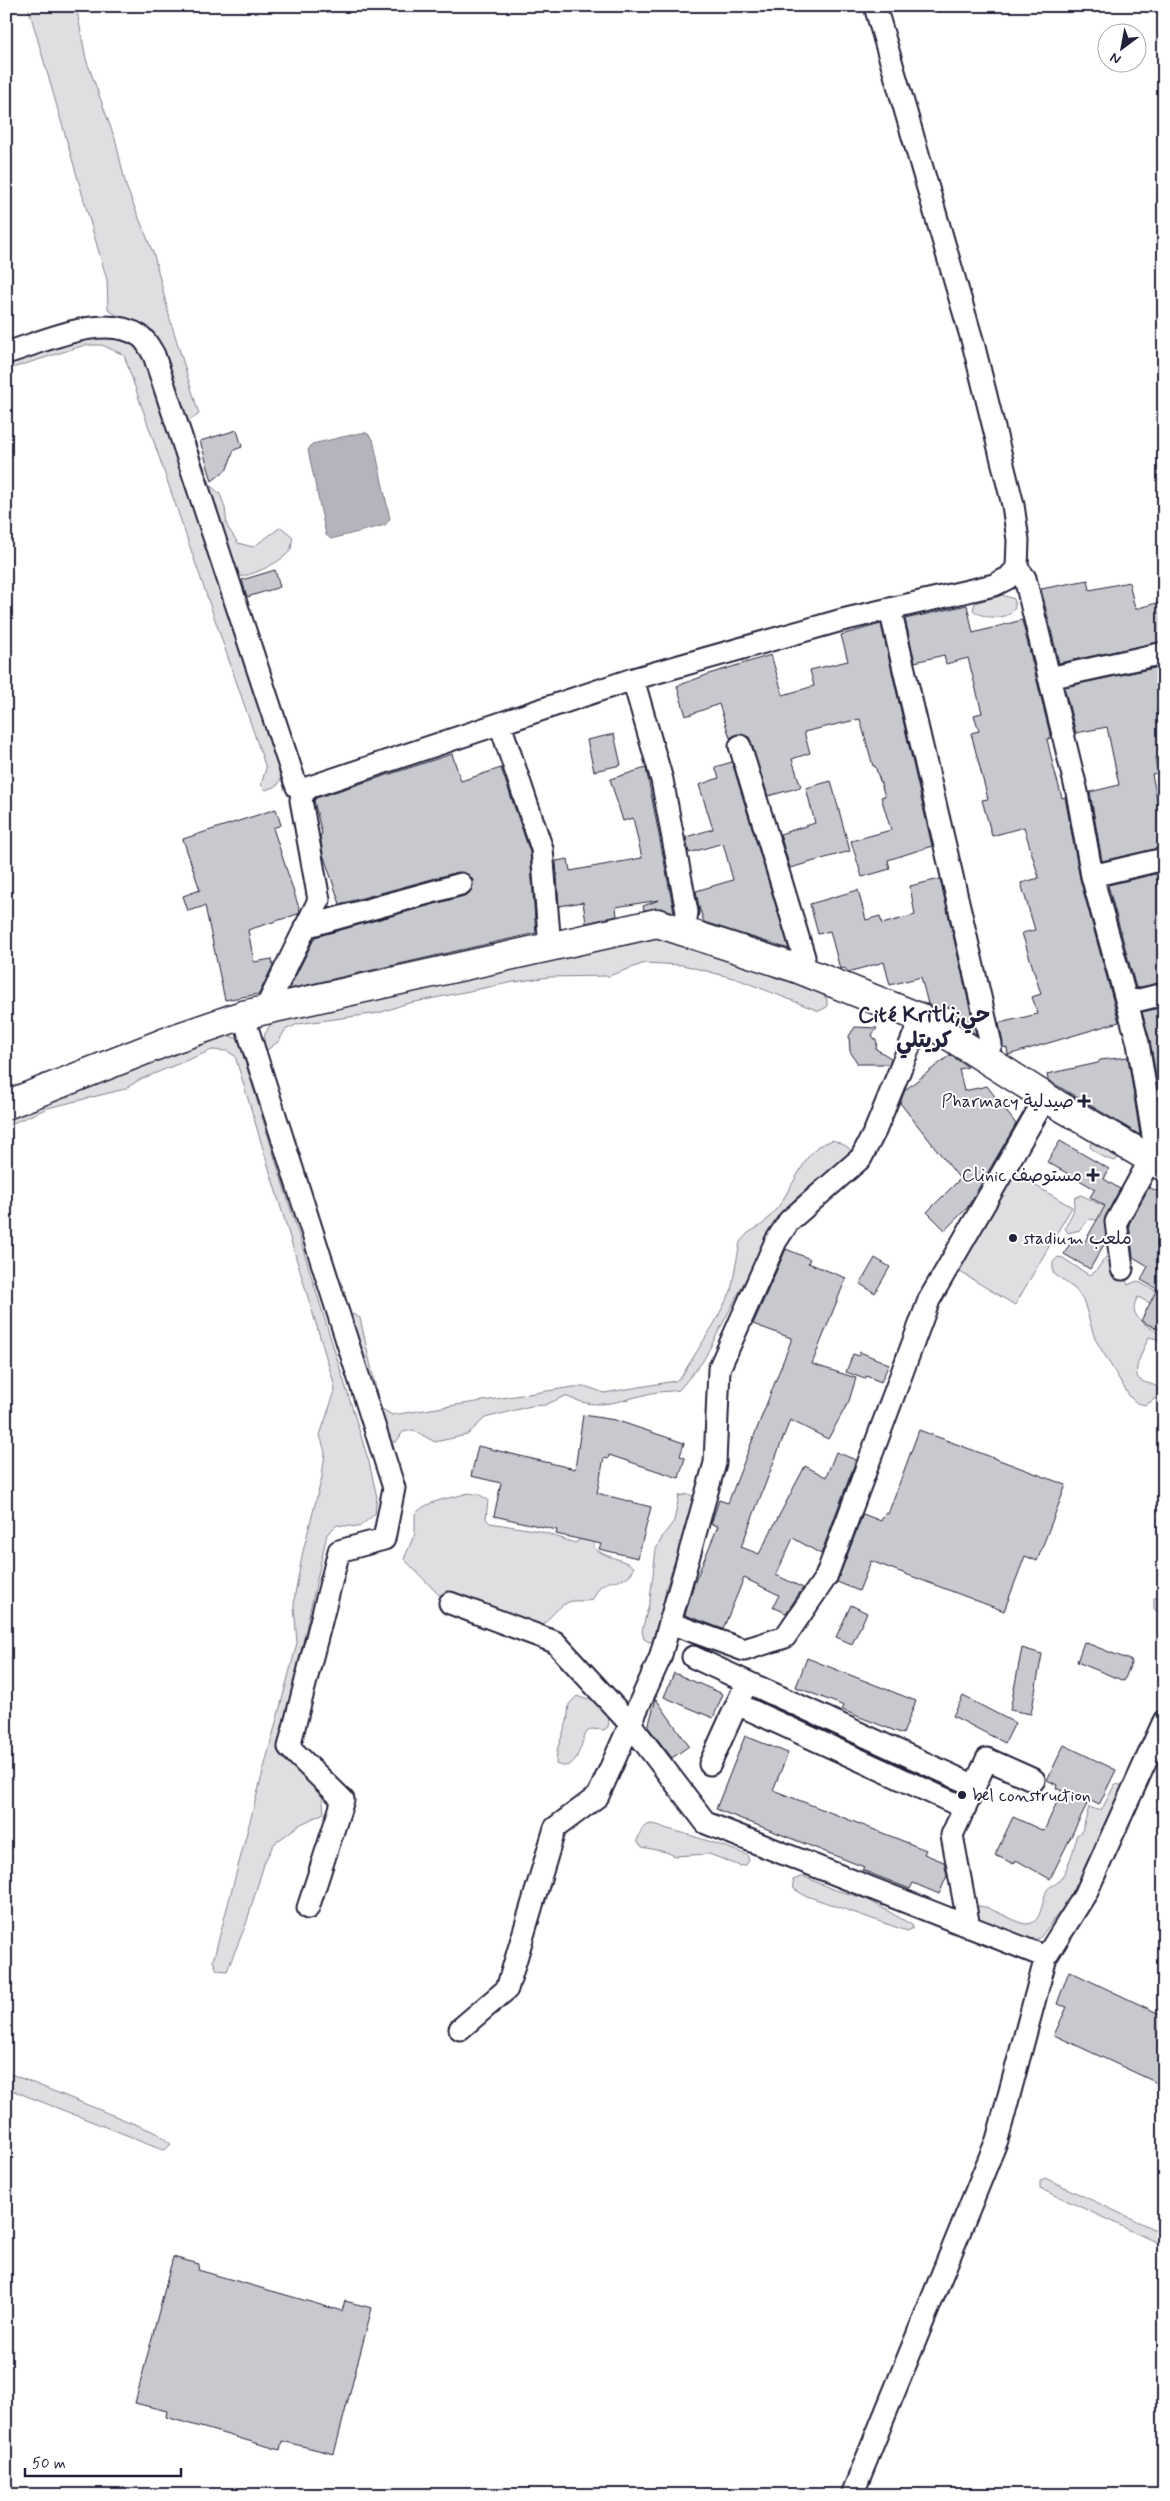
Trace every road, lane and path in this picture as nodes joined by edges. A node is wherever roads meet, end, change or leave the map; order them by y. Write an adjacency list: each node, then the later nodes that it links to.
1 (875, 6): 3 (street)
2 (6, 353): 10 (street)
3 (1017, 568): 4 (street); 6 (street)
4 (890, 609): 7 (street); 22 (street)
5 (1164, 653): 6 (street)
6 (1049, 678): 12 (street)
7 (633, 679): 8 (street); 15 (street)
8 (500, 724): 10 (street); 16 (street)
9 (740, 746): 17 (street)
10 (304, 792): 14 (street)
11 (1164, 859): 12 (street)
12 (1092, 876): 19 (street)
13 (461, 884): 14 (street)
14 (314, 924): 20 (street)
15 (684, 932): 16 (street); 17 (street)
16 (550, 947): 20 (street)
17 (800, 970): 21 (street)
18 (1164, 994): 19 (street)
19 (1127, 1003): 23 (street)
20 (254, 1012): 25 (street); 39 (street)
21 (921, 1018): 22 (street); 29 (street)
22 (984, 1058): 24 (street)
23 (1154, 1084): 26 (street)
24 (1052, 1101): 26 (street); 29 (street)
25 (6, 1105)
26 (1157, 1163): 27 (street)
27 (1122, 1269)
28 (450, 1603): 34 (street)
29 (670, 1623): 34 (street)
30 (693, 1657): 31 (street)
31 (748, 1682): 32 (street); 37 (street)
32 (737, 1704): 35 (street); 38 (street)
33 (1164, 1721): 41 (street)
34 (631, 1725): 40 (street); 42 (street)
35 (710, 1764)
36 (1034, 1780): 37 (street)
37 (975, 1786): 38 (street)
38 (965, 1808): 40 (street)
39 (308, 1908)
40 (969, 1927): 41 (street)
41 (1046, 1956): 43 (street)
42 (460, 2029)
43 (852, 2495)

